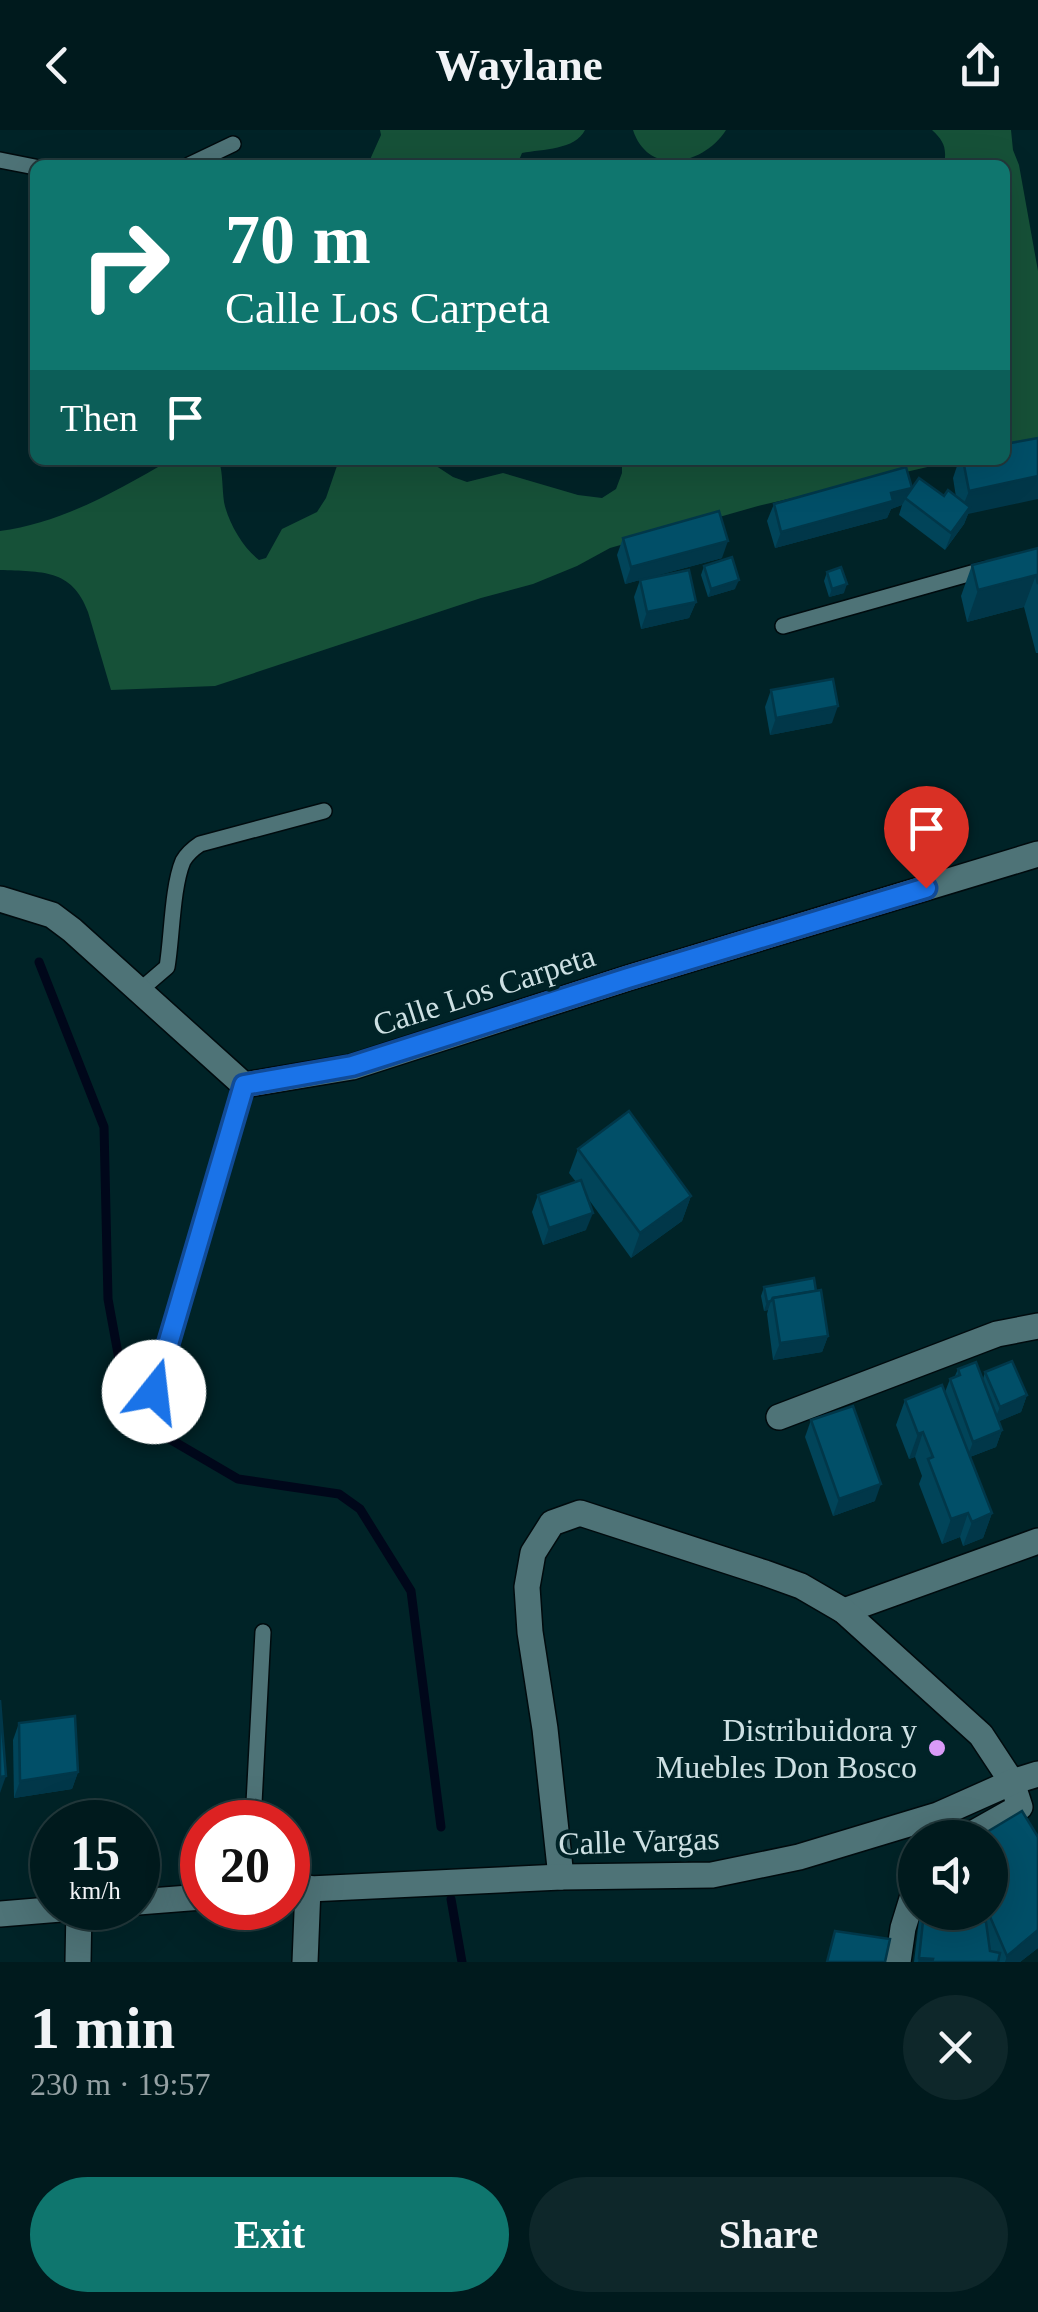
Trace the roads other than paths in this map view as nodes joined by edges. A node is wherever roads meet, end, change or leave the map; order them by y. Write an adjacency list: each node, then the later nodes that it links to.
1 (233, 144): 3 (lane)
2 (0, 160): 4 (lane)
3 (199, 160)
4 (30, 166)
5 (1002, 565): 6 (lane)
6 (783, 626)
7 (324, 812): 10 (lane)
8 (1038, 854): 11 (street, Calle Los Carpeta)
9 (0, 899): 10 (street)
10 (139, 991): 11 (street)
11 (244, 1085): 13 (lane)
12 (1038, 1326): 14 (street)
13 (154, 1392)
14 (779, 1417)
15 (1038, 1541): 16 (street)
16 (844, 1611): 20 (street); 22 (street)
17 (263, 1632): 19 (lane)
18 (1038, 1774): 20 (street, Calle Vargas)
19 (254, 1800)
20 (1020, 1804): 21 (street); 22 (street, Calle Vargas)
21 (994, 1820)
22 (561, 1877): 23 (street, Calle Vargas)
23 (310, 1888)
24 (30, 1912): 25 (street)
25 (0, 1914)
26 (77, 1930): 29 (street)
27 (302, 1930): 30 (street)
28 (903, 1930): 31 (street)
29 (78, 1962)
30 (305, 1962)
31 (898, 1962)

